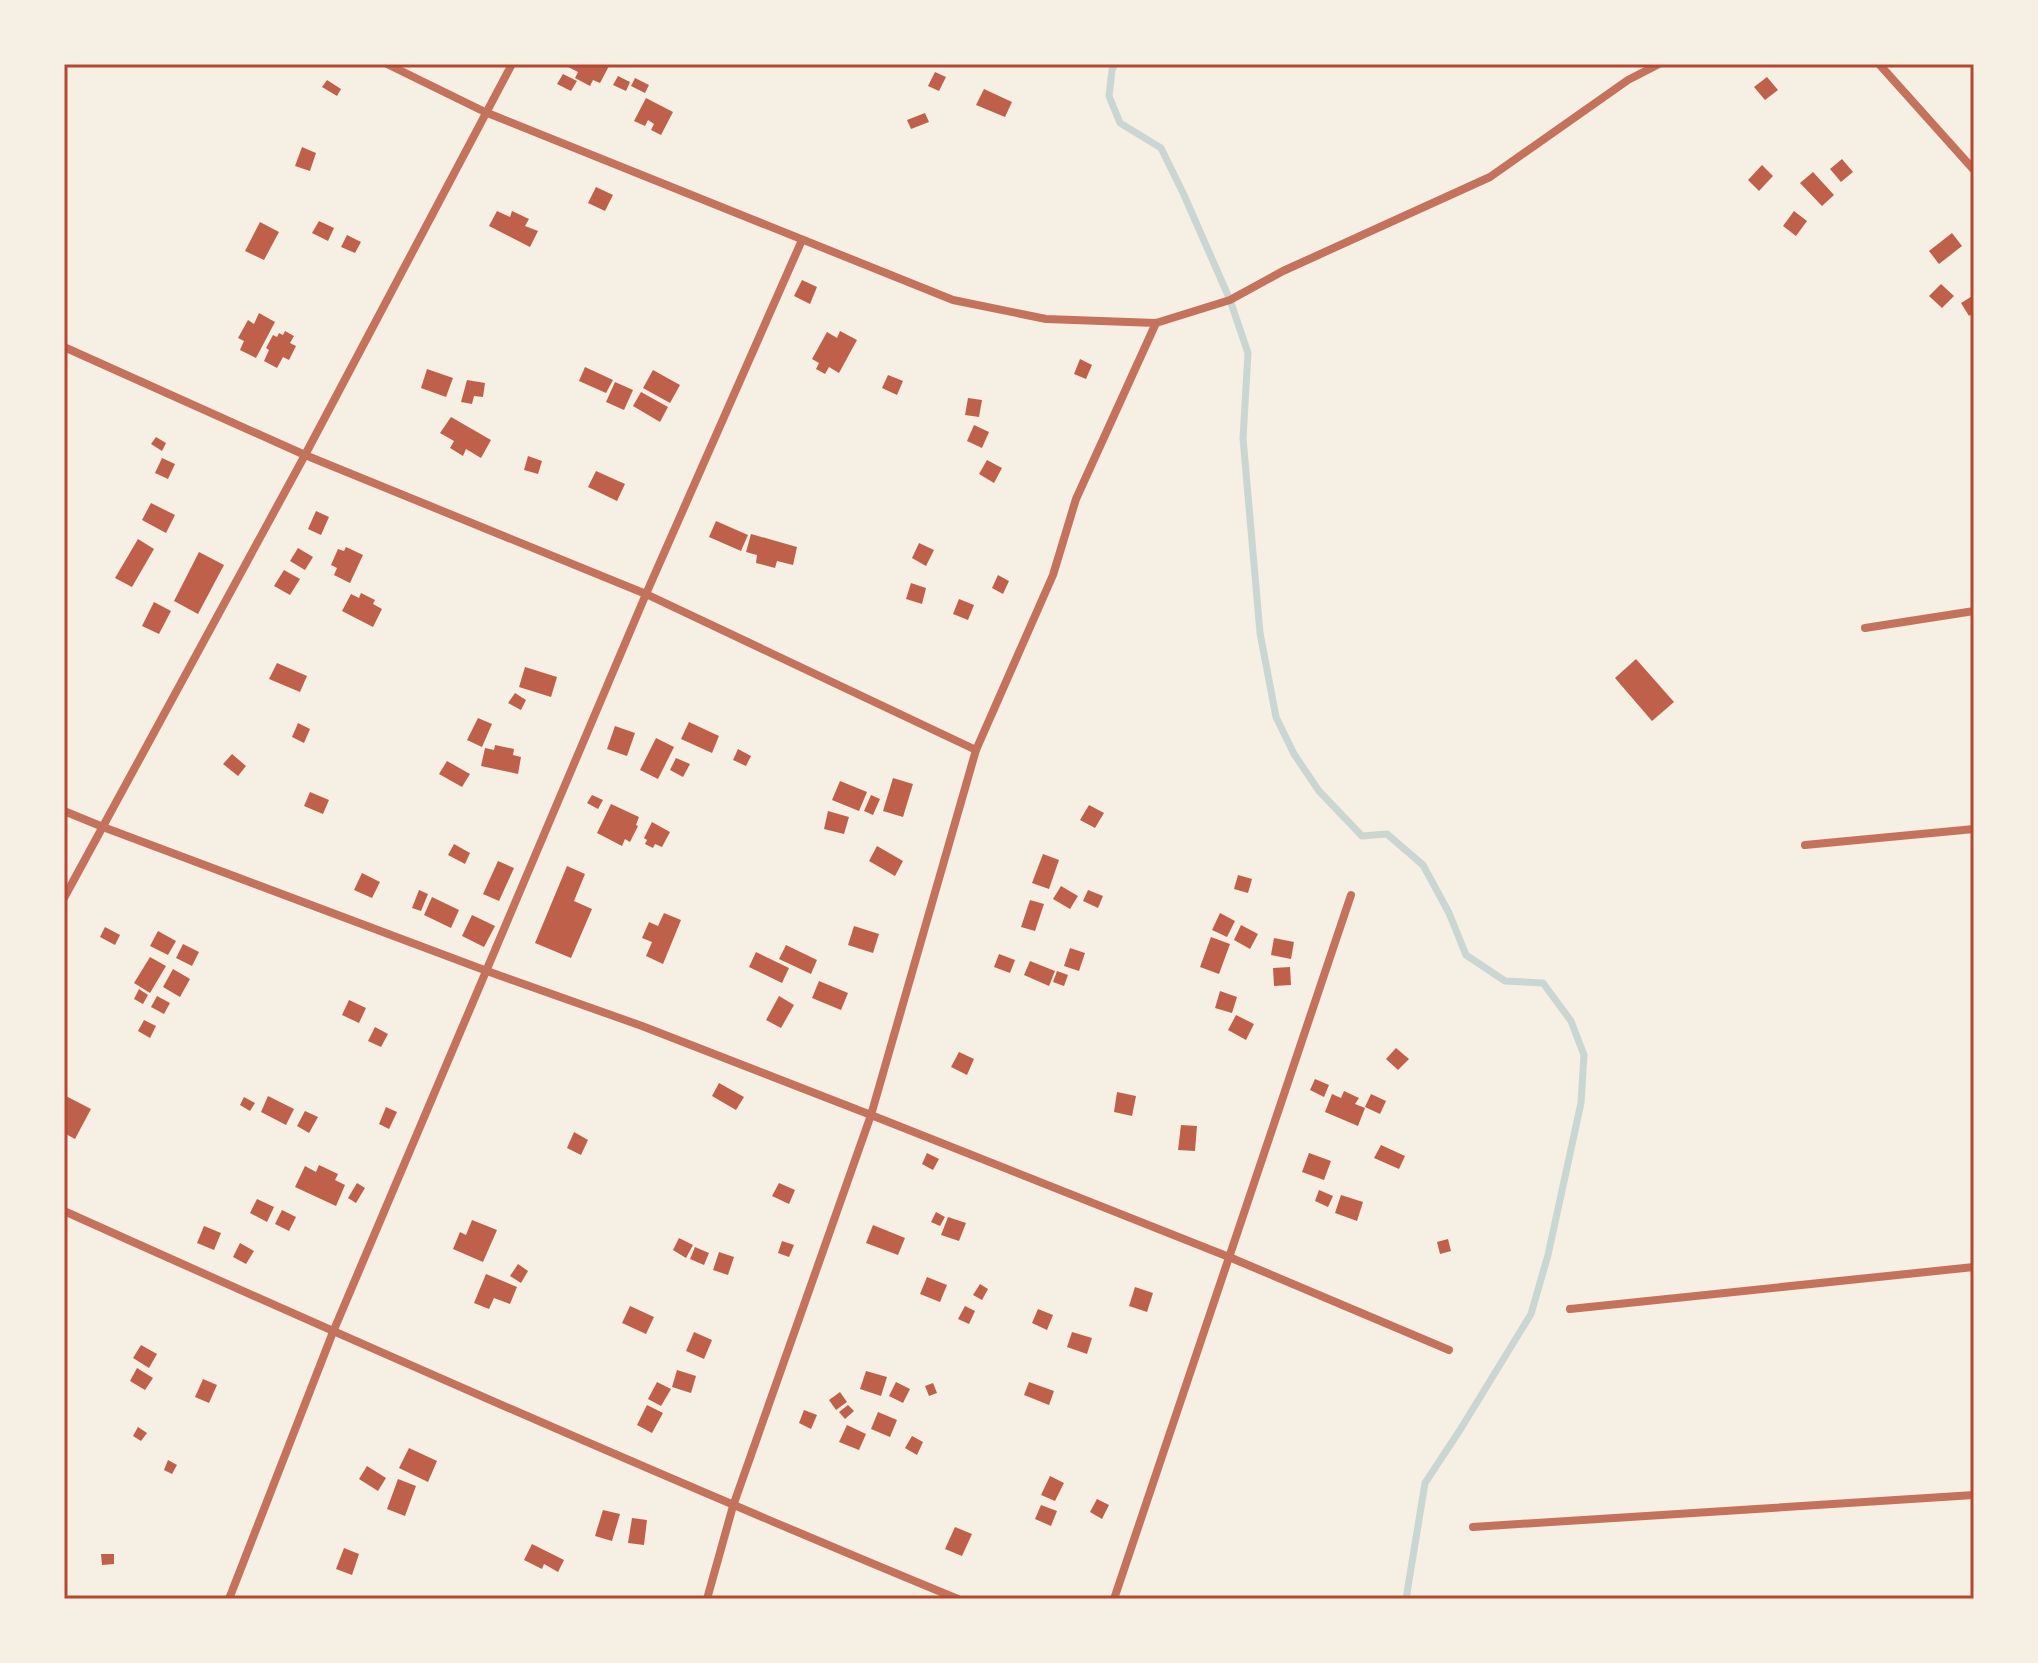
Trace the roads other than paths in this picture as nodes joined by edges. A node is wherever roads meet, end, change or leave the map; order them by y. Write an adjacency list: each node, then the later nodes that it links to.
1 (387, 64): 5 (street)
2 (512, 64): 5 (street)
3 (1659, 64): 8 (street)
4 (1879, 64): 6 (street)
5 (485, 112): 7 (street); 10 (street)
6 (1974, 170)
7 (802, 240): 8 (street); 11 (street)
8 (1156, 323): 14 (street)
9 (64, 347): 10 (street)
10 (305, 455): 11 (street); 16 (street)
11 (646, 594): 14 (street); 21 (street)
12 (1974, 611): 13 (street)
13 (1865, 628)
14 (976, 750): 22 (street)
15 (64, 811): 16 (street)
16 (103, 827): 20 (street); 21 (street)
17 (1974, 829): 18 (street)
18 (1805, 845)
19 (1351, 895): 24 (street)
20 (64, 898)
21 (487, 971): 22 (street); 27 (street)
22 (871, 1115): 24 (street); 30 (street)
23 (64, 1211): 27 (street)
24 (1229, 1257): 28 (street); 35 (street)
25 (1974, 1267): 26 (street)
26 (1570, 1309)
27 (333, 1332): 30 (street); 32 (street)
28 (1449, 1350)
29 (1974, 1495): 31 (street)
30 (733, 1506): 33 (street); 34 (street)
31 (1473, 1527)
32 (229, 1599)
33 (707, 1599)
34 (958, 1599)
35 (1114, 1599)

